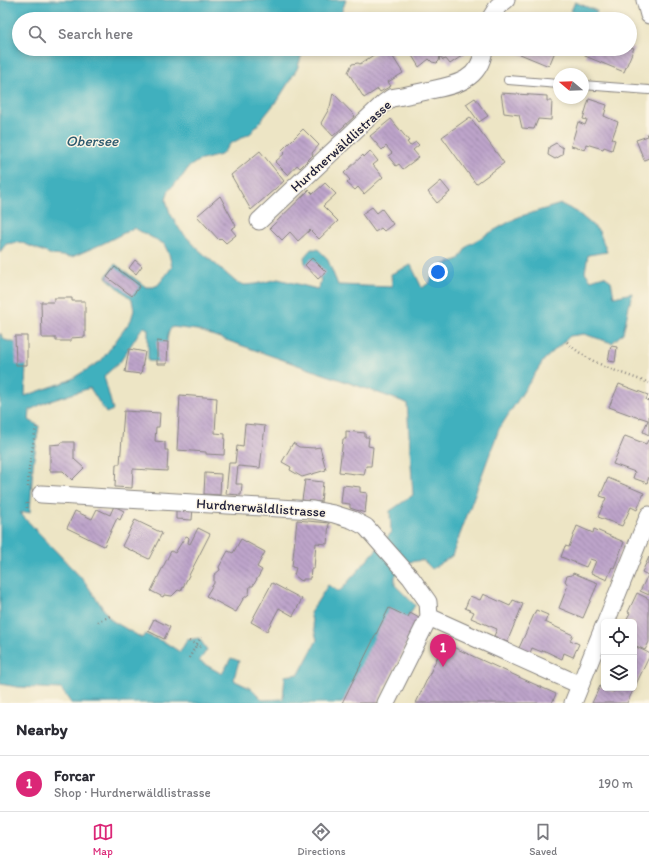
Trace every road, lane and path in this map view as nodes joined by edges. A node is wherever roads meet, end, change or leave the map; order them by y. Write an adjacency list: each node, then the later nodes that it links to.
1 (506, 0): 3 (street)
2 (645, 0): 4 (street)
3 (494, 12)
4 (649, 15)
5 (483, 56): 10 (street, Hurdnerwäldlistrasse)
6 (508, 80): 7 (lane)
7 (553, 84)
8 (589, 85): 9 (lane)
9 (649, 90)
10 (259, 221)
11 (567, 342): 12 (path)
12 (649, 383)
13 (36, 427): 14 (path)
14 (32, 495): 15 (path); 18 (street, Hurdnerwäldlistrasse)
15 (27, 508)
16 (649, 515): 19 (street)
17 (110, 616): 20 (path)
18 (429, 617): 27 (street); 28 (street)
19 (607, 619)
20 (98, 622)
21 (601, 633): 27 (street)
22 (201, 637): 24 (path)
23 (189, 641): 24 (path)
24 (196, 645): 25 (path); 26 (path)
25 (203, 648)
26 (189, 658)
27 (580, 685): 29 (street)
28 (386, 703)
29 (573, 703)

